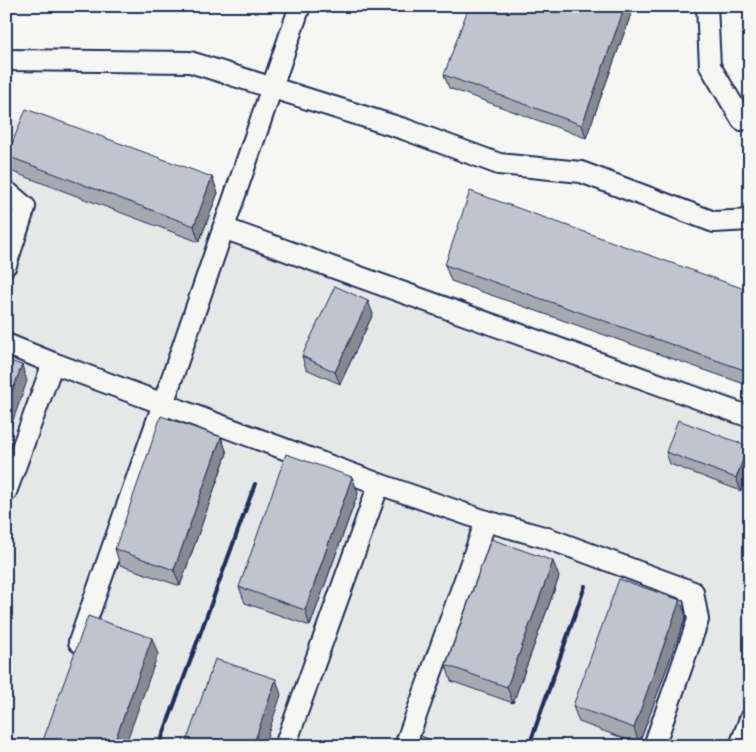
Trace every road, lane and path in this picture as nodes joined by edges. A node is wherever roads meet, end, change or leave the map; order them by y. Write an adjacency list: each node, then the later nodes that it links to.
1 (300, 6): 4 (street)
2 (707, 6): 5 (street)
3 (6, 60): 4 (street)
4 (272, 87): 7 (street); 8 (street)
5 (742, 120)
6 (6, 191): 9 (street)
7 (750, 220)
8 (223, 228): 12 (street); 13 (street)
9 (6, 264)
10 (6, 344): 11 (street)
11 (53, 363): 12 (street); 15 (street)
12 (163, 404): 14 (street); 17 (street)
13 (750, 417)
14 (378, 484): 16 (street); 19 (street)
15 (6, 492)
16 (486, 521): 20 (street); 21 (street)
17 (71, 662)
18 (750, 719): 22 (street)
19 (285, 746)
20 (405, 746)
21 (654, 746)
22 (740, 746)

